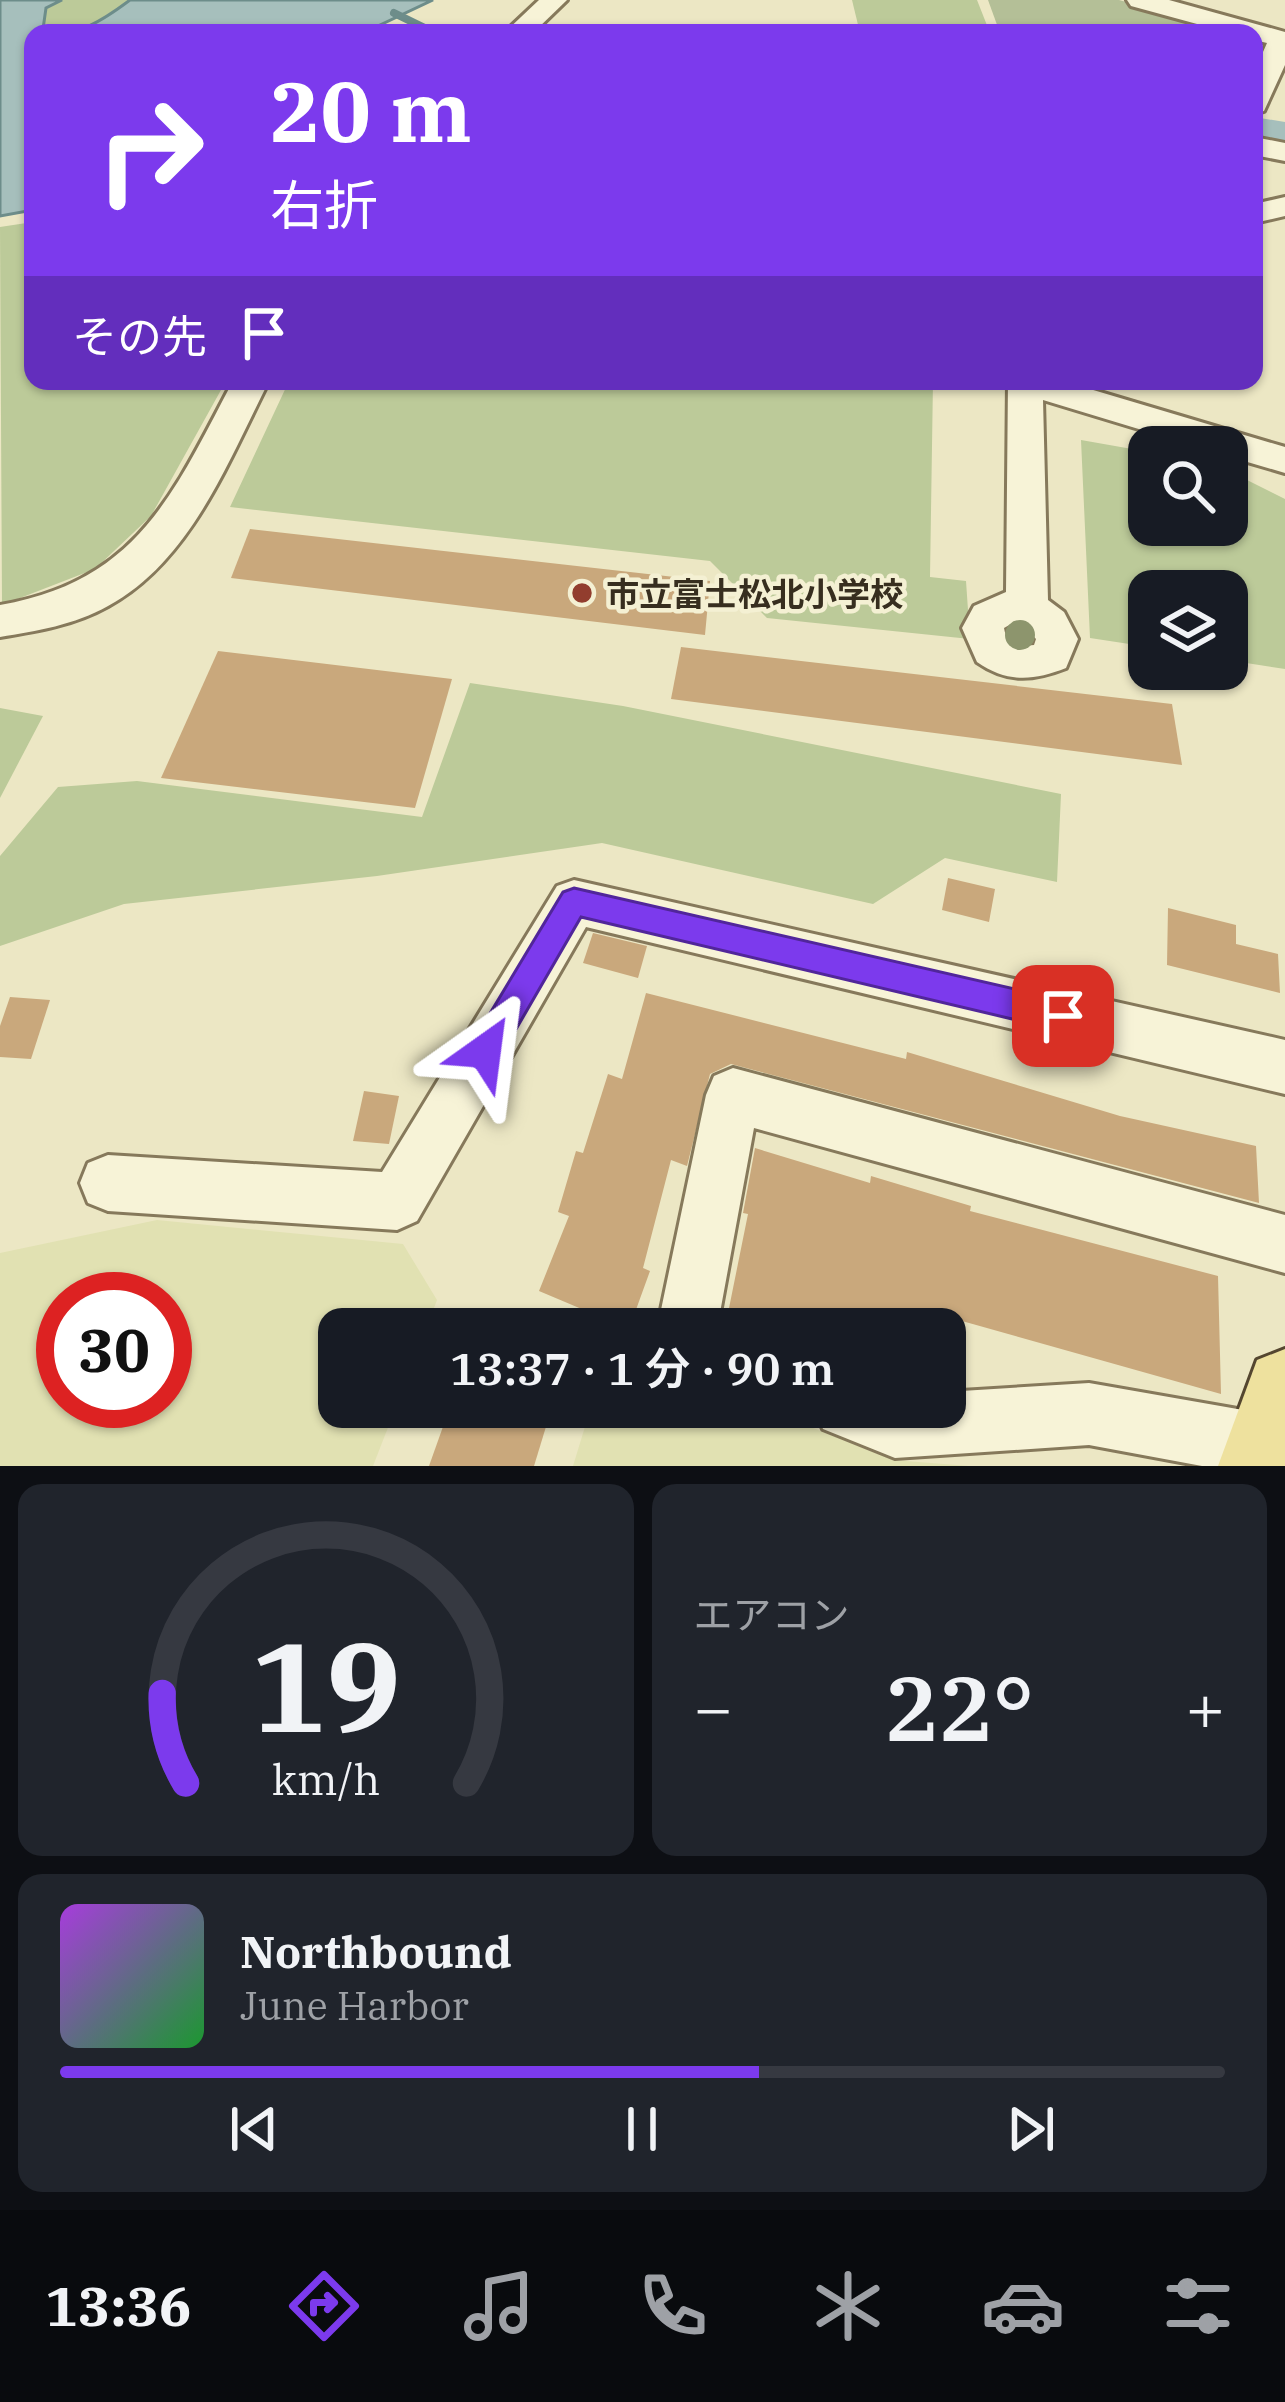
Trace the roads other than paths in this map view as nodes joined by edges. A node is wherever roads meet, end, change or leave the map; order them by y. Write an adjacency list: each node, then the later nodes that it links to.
1 (554, 0): 3 (street)
2 (1140, 0): 4 (street)
3 (528, 24)
4 (1228, 24)
5 (1283, 39): 6 (street)
6 (1263, 85)
7 (246, 390): 12 (street)
8 (1025, 390): 11 (street)
9 (1052, 390): 10 (street)
10 (1285, 460)
11 (1027, 608)
12 (0, 621)
13 (1285, 1067): 14 (street)
14 (108, 1183)
15 (1285, 1244): 16 (street)
16 (691, 1308)
17 (966, 1422): 18 (street)
18 (1270, 1433)

